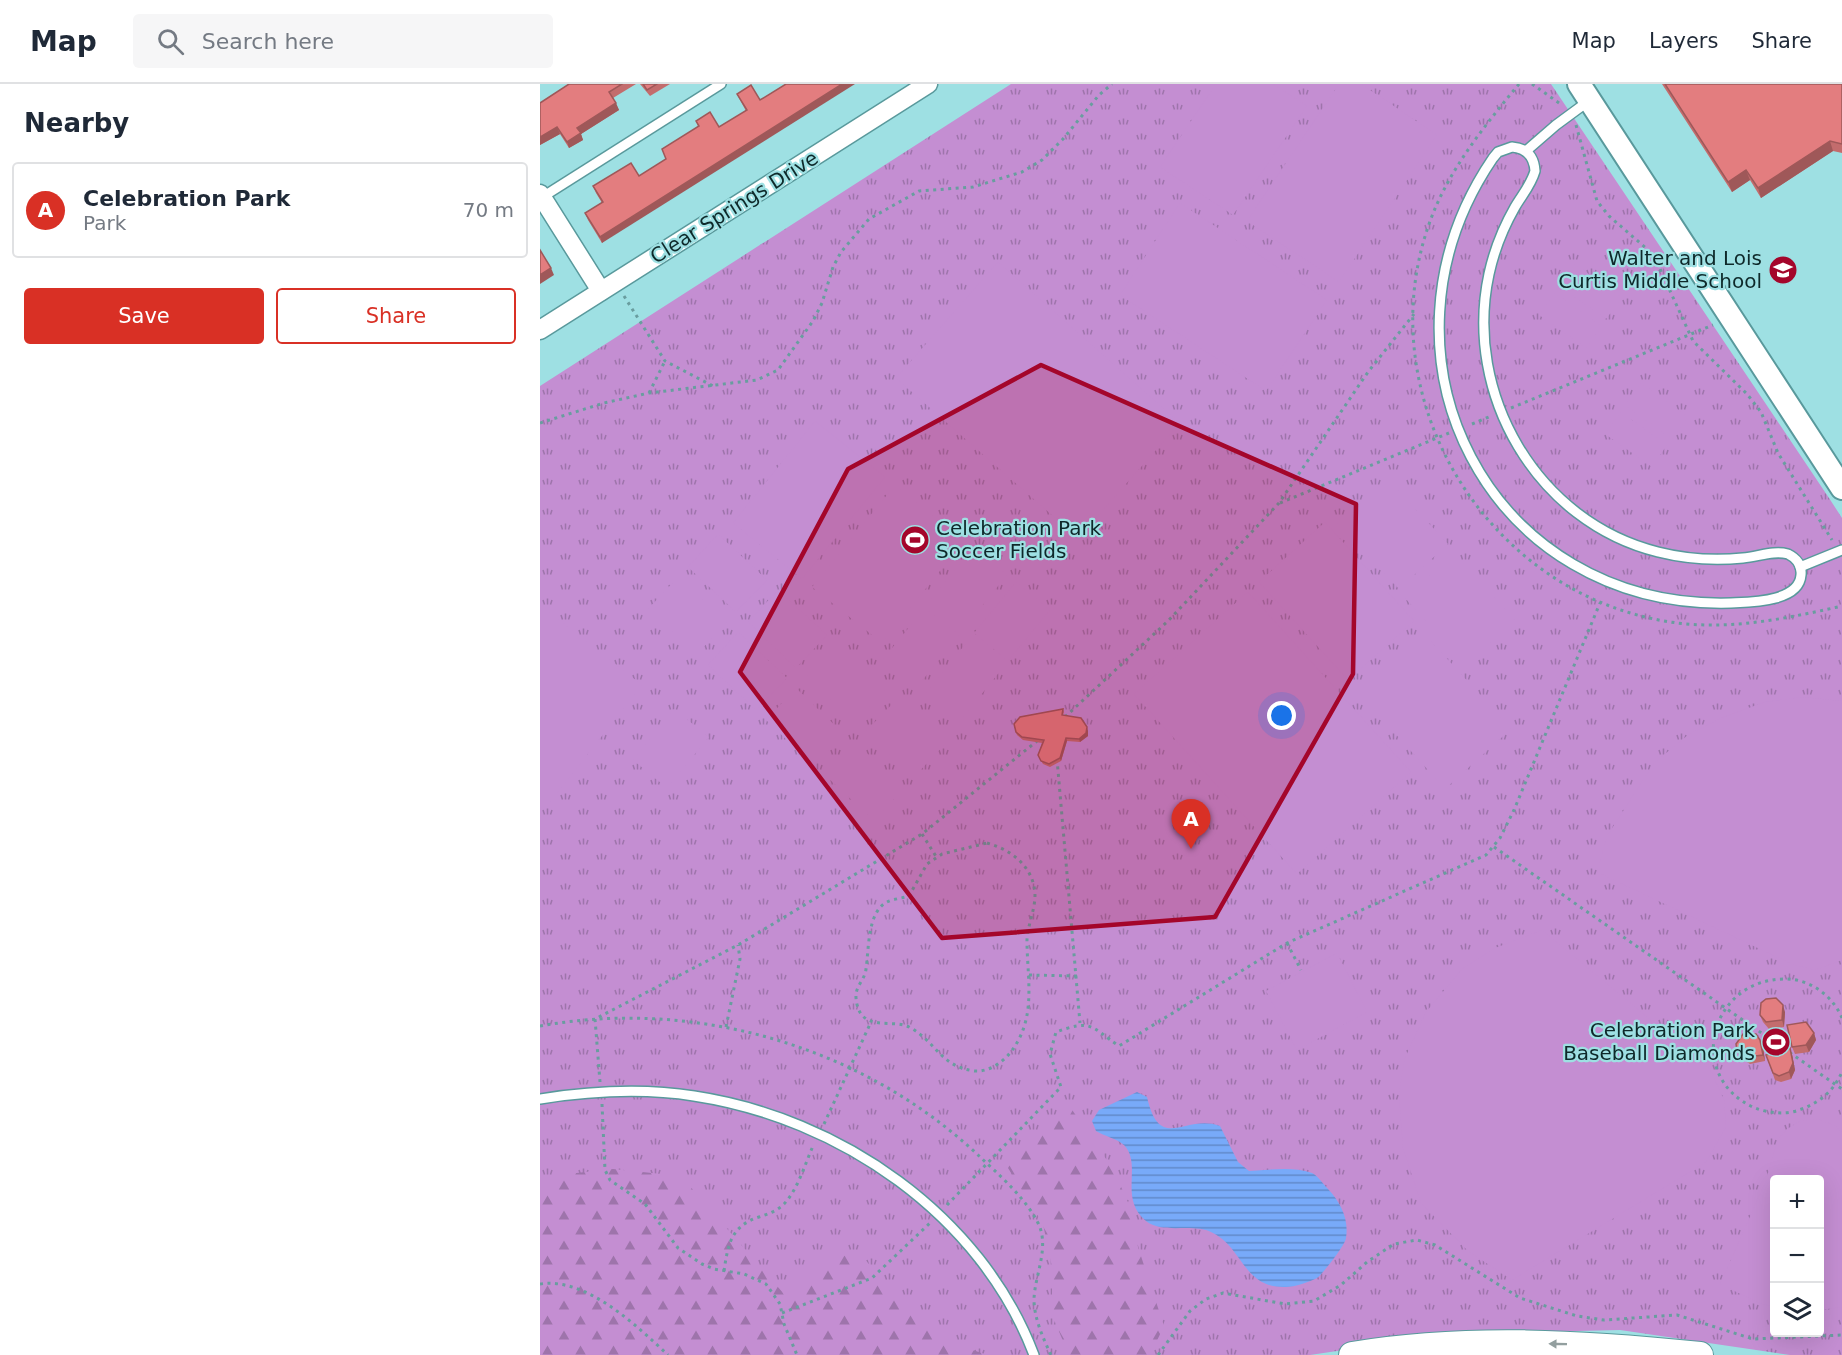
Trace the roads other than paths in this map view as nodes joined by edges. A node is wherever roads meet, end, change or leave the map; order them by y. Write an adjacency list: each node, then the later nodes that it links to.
1 (721, 84): 5 (lane)
2 (928, 84): 6 (street, Clear Springs Drive)
3 (1584, 92): 4 (lane); 8 (street)
4 (1526, 151): 10 (lane); 10 (lane)
5 (541, 197): 6 (street)
6 (609, 286): 7 (street, Clear Springs Drive)
7 (540, 330)
8 (1842, 488)
9 (1840, 550): 10 (lane)
10 (1800, 567)
11 (540, 1100): 12 (lane)
12 (1034, 1355)
13 (1352, 1355): 14 (main road, one-way to 13)
14 (1700, 1355)

